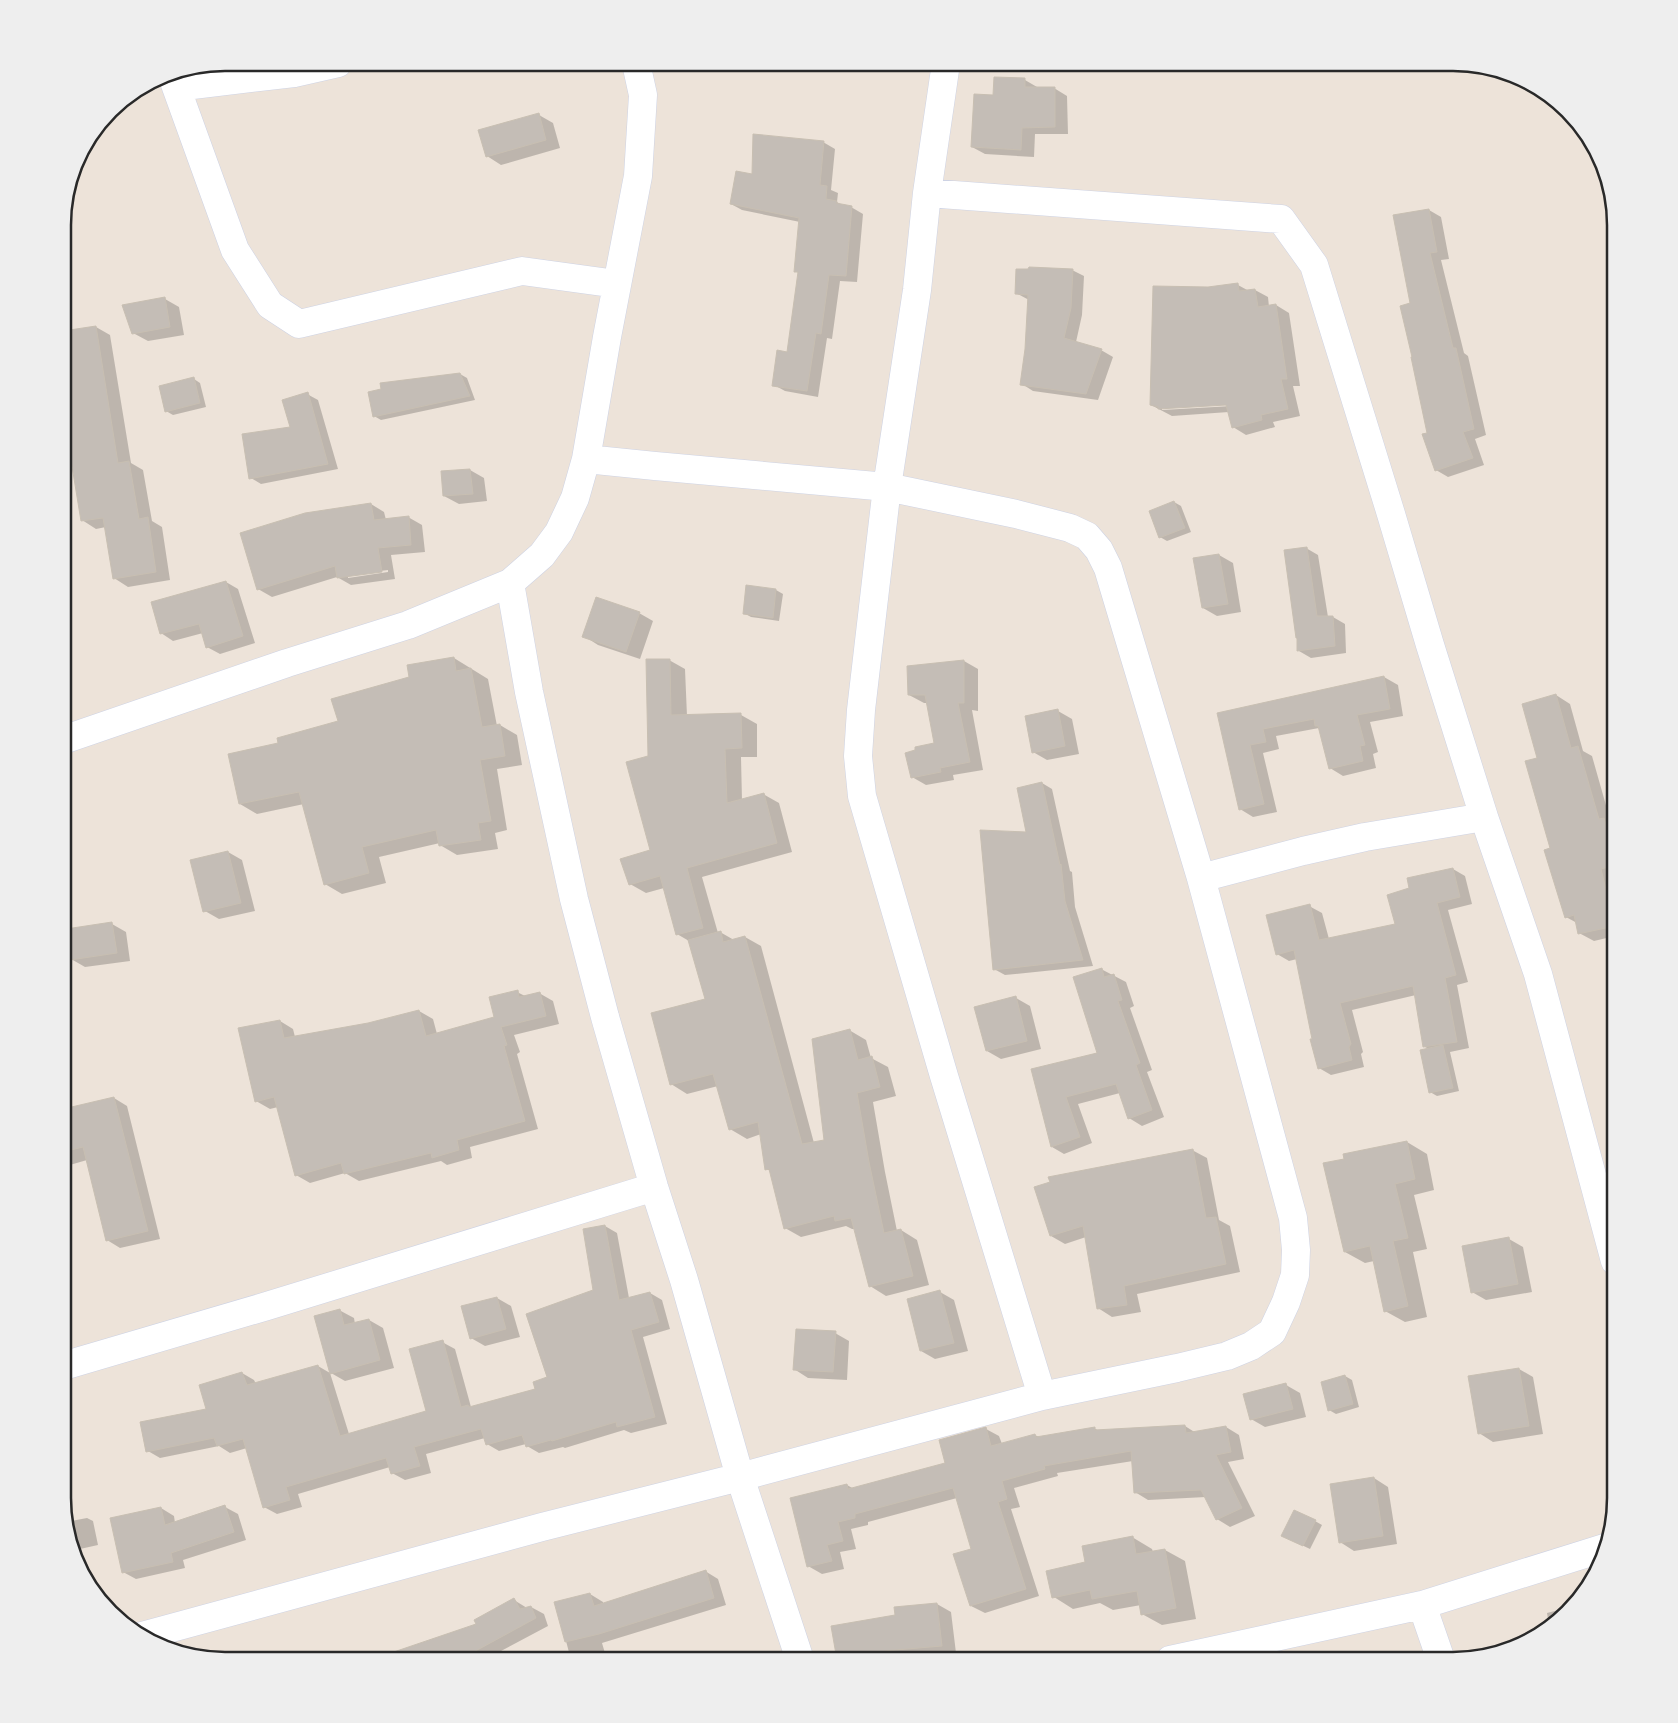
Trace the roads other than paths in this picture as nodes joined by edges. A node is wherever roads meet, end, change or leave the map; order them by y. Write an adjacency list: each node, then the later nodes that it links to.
1 (301, 72): 4 (street)
2 (638, 72): 6 (street)
3 (945, 72): 5 (street)
4 (174, 80): 6 (street)
5 (927, 193): 8 (street); 11 (street)
6 (617, 284): 7 (street)
7 (586, 459): 8 (street); 9 (street)
8 (887, 487): 12 (street); 16 (street)
9 (510, 582): 10 (street); 13 (street)
10 (72, 732)
11 (1484, 817): 12 (street); 14 (street)
12 (1201, 878): 16 (street)
13 (654, 1187): 15 (street); 17 (street)
14 (1607, 1228)
15 (71, 1363)
16 (1042, 1396): 17 (street)
17 (740, 1477): 20 (street); 21 (street)
18 (1598, 1550): 19 (street)
19 (1422, 1605): 22 (street); 23 (street)
20 (152, 1633)
21 (797, 1652)
22 (1207, 1652)
23 (1437, 1652)

